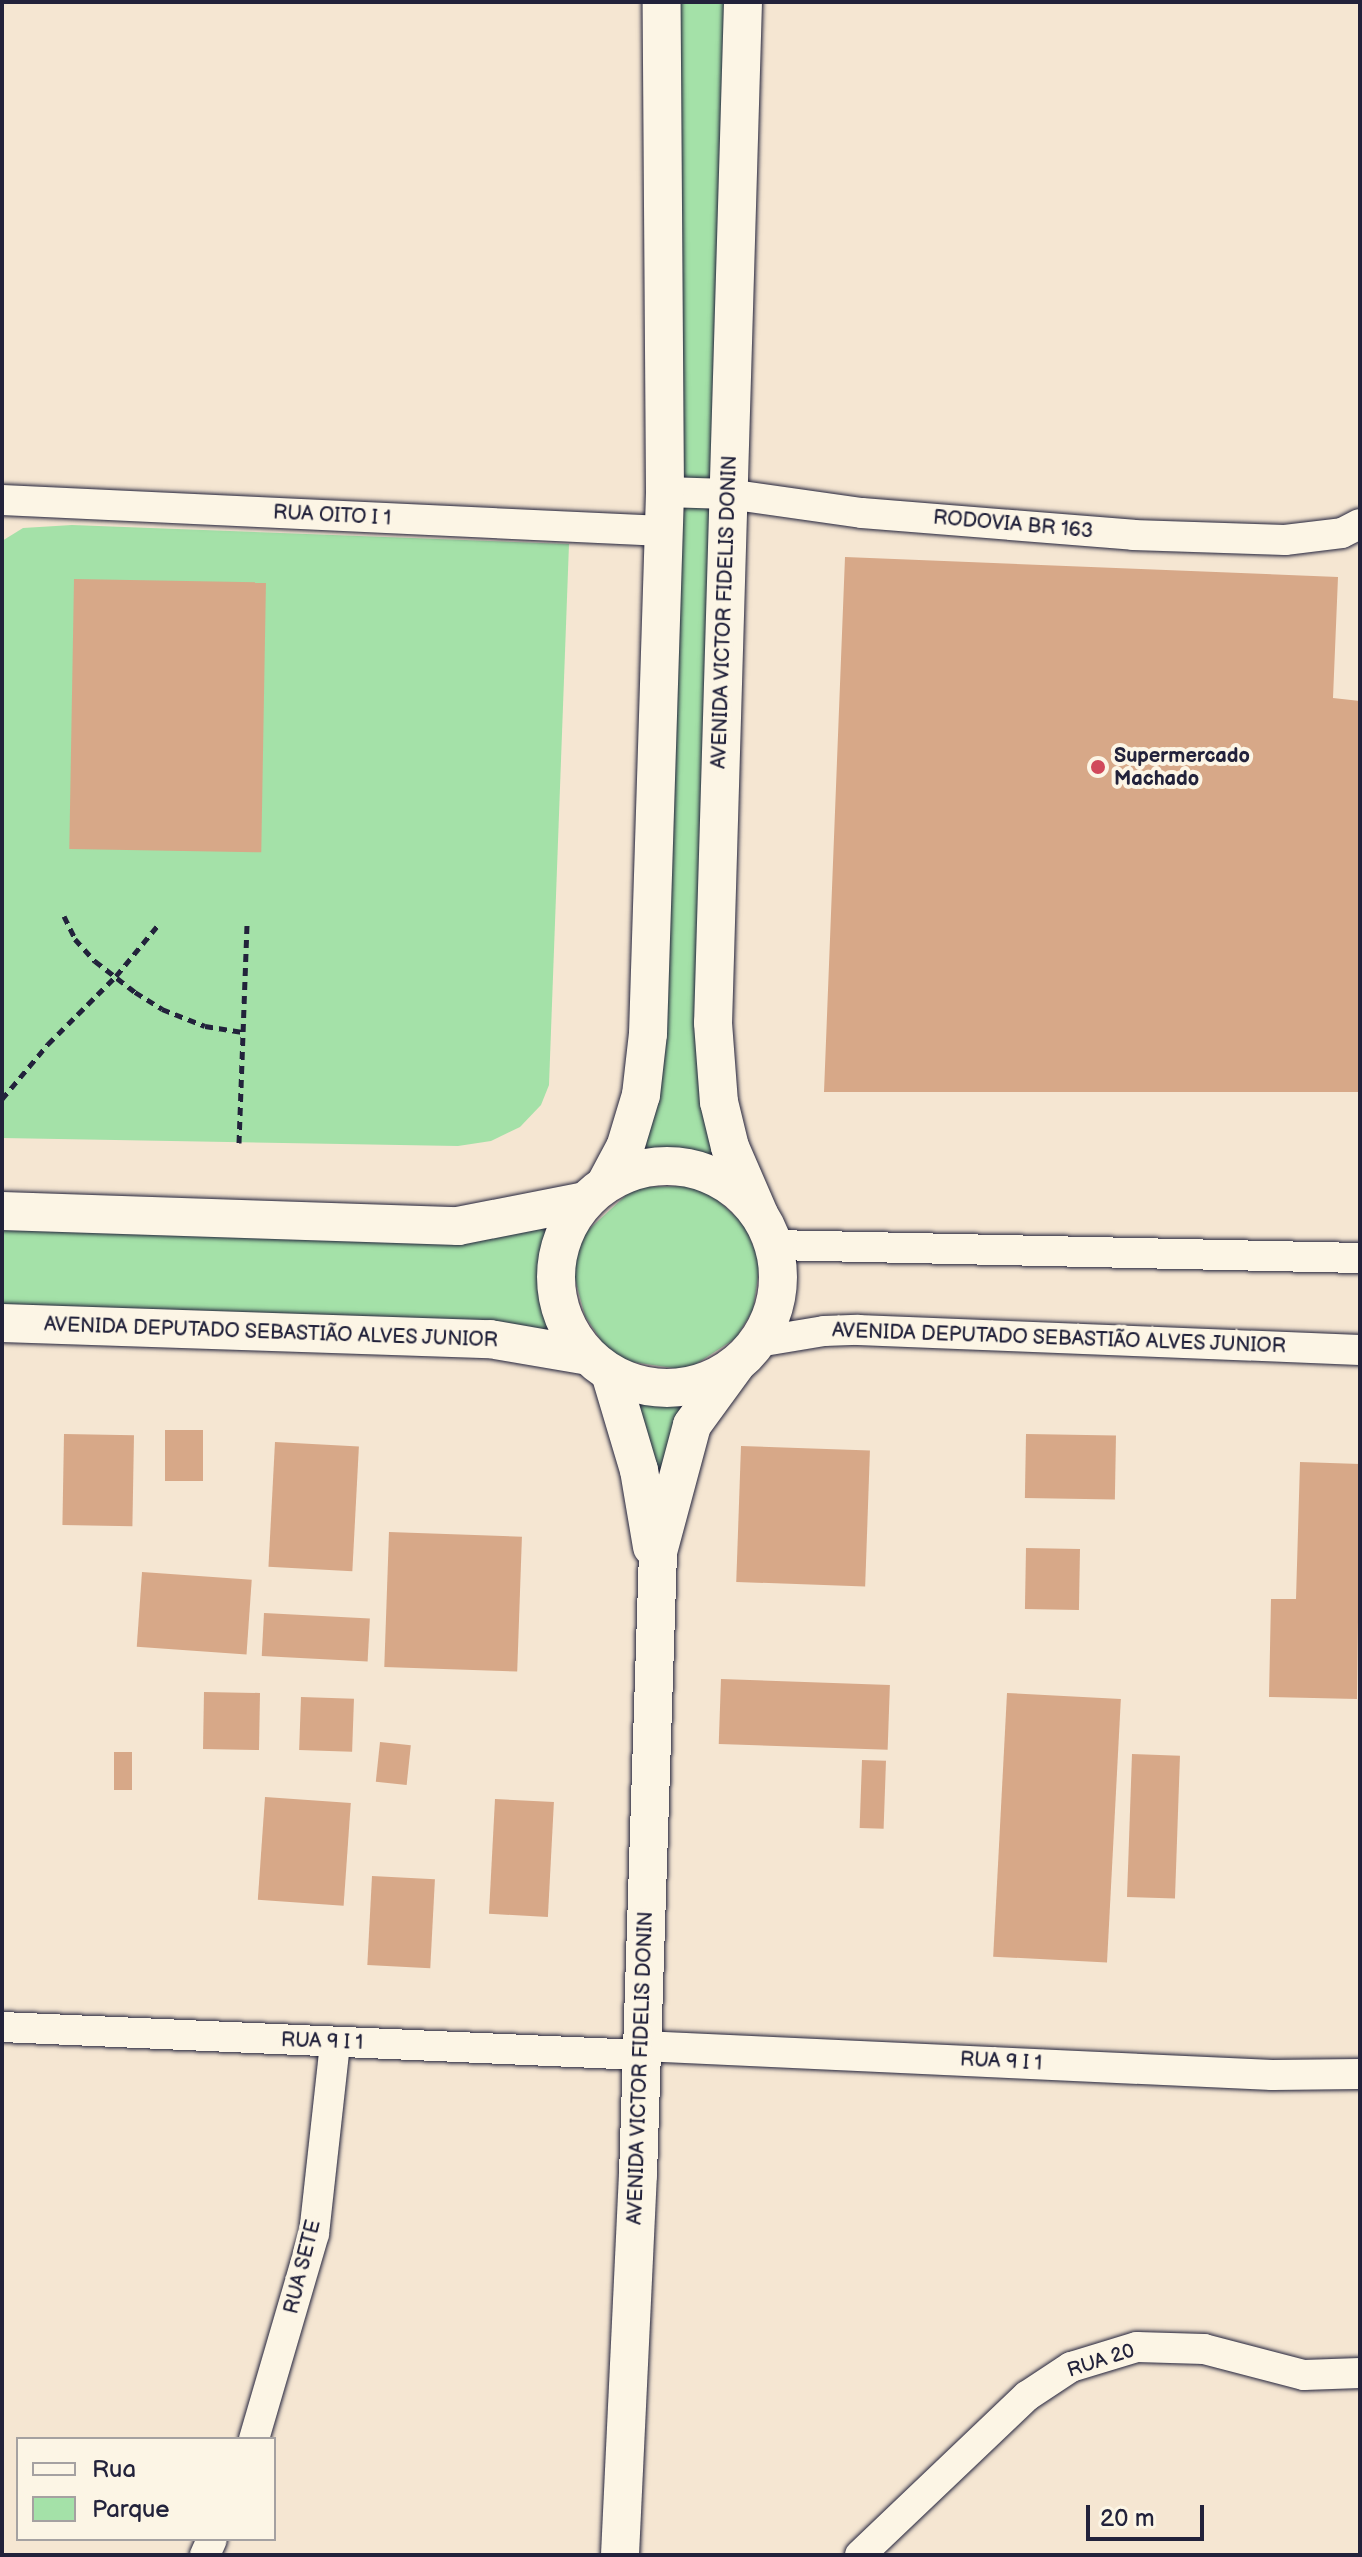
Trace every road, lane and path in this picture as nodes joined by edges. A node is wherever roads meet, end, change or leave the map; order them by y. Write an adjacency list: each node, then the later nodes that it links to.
1 (662, 2): 3 (street)
2 (743, 2): 4 (street, AVENIDA VICTOR FIDELIS DONIN)
3 (665, 492): 4 (street, RODOVIA BR 163); 7 (street)
4 (728, 494): 6 (street, RODOVIA BR 163); 17 (street, AVENIDA VICTOR FIDELIS DONIN)
5 (2, 500): 7 (street, RUA OITO I 1)
6 (1360, 524)
7 (663, 531): 15 (street)
8 (64, 916): 11 (path)
9 (247, 923): 12 (path)
10 (158, 925): 11 (path)
11 (116, 976): 12 (path); 13 (path)
12 (243, 1032): 14 (path)
13 (2, 1099)
14 (239, 1143)
15 (596, 1192): 16 (street); 17 (street); 22 (street)
16 (2, 1211)
17 (766, 1229): 18 (street); 21 (street)
18 (1360, 1258)
19 (2, 1323): 22 (street, AVENIDA DEPUTADO SEBASTIÃO ALVES JUNIOR)
20 (1360, 1350): 21 (street, AVENIDA DEPUTADO SEBASTIÃO ALVES JUNIOR)
21 (747, 1354): 22 (street); 23 (street, AVENIDA VICTOR FIDELIS DONIN)
22 (599, 1364): 23 (street, AVENIDA VICTOR FIDELIS DONIN)
23 (657, 1582): 26 (street, AVENIDA VICTOR FIDELIS DONIN)
24 (2, 2027): 25 (street, RUA 9 I 1)
25 (335, 2043): 26 (street, RUA 9 I 1); 29 (street, RUA SETE)
26 (642, 2050): 27 (street, RUA 9 I 1); 30 (street, AVENIDA VICTOR FIDELIS DONIN)
27 (1360, 2074)
28 (1360, 2373): 31 (street, RUA 20)
29 (255, 2437)
30 (620, 2555)
31 (860, 2555)

